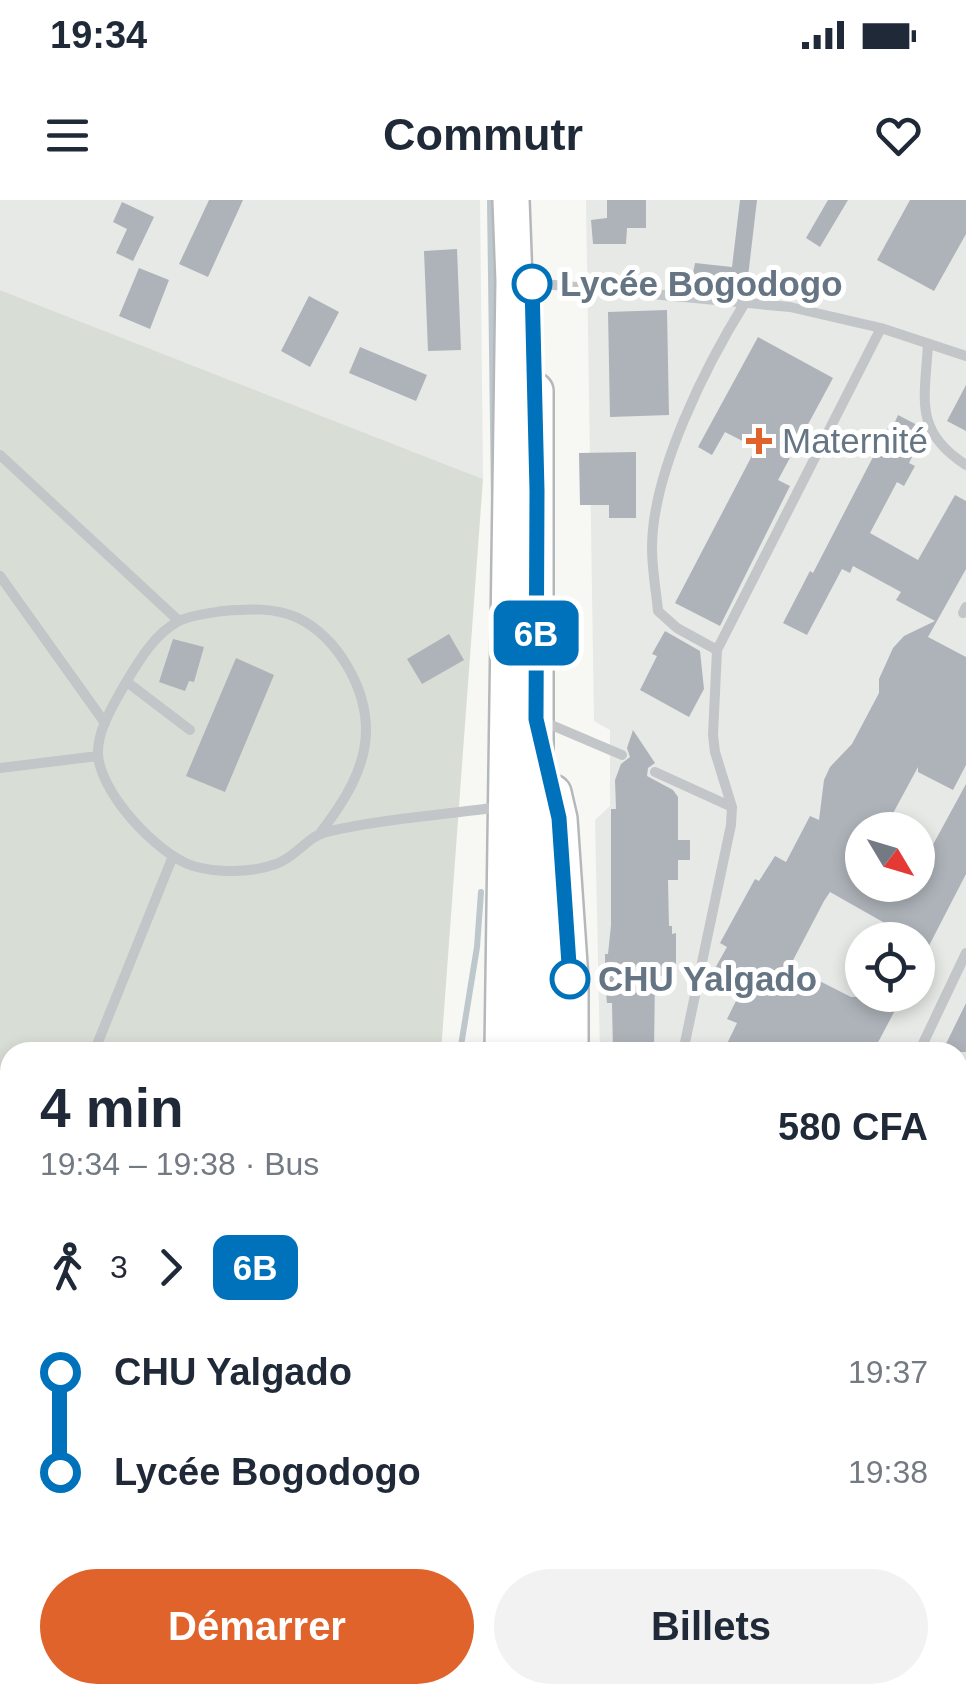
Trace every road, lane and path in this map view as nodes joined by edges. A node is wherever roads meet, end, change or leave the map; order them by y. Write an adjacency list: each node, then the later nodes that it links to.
1 (511, 200): 21 (highway)
2 (532, 200): 3 (highway)
3 (532, 284): 4 (lane); 14 (highway)
4 (746, 302): 5 (lane); 12 (lane)
5 (881, 328): 6 (lane); 12 (lane)
6 (928, 344): 7 (lane); 9 (lane)
7 (966, 356)
8 (0, 455): 11 (lane)
9 (966, 465)
10 (0, 576): 15 (lane)
11 (179, 621): 13 (lane); 23 (lane)
12 (717, 650): 22 (lane)
13 (127, 682): 15 (lane); 16 (lane)
14 (536, 719): 18 (lane); 27 (highway); 31 (highway)
15 (105, 723): 17 (lane)
16 (190, 730)
17 (98, 756): 19 (lane); 24 (lane)
18 (622, 756)
19 (0, 768)
20 (655, 772): 22 (lane)
21 (505, 806): 23 (lane); 27 (highway)
22 (732, 807): 32 (lane)
23 (321, 832): 24 (lane)
24 (173, 856): 28 (lane)
25 (966, 953): 26 (lane)
26 (962, 969): 33 (lane)
27 (519, 1002): 29 (highway); 30 (highway)
28 (98, 1042)
29 (503, 1042)
30 (533, 1042)
31 (570, 1042)
32 (685, 1042)
33 (924, 1042)

